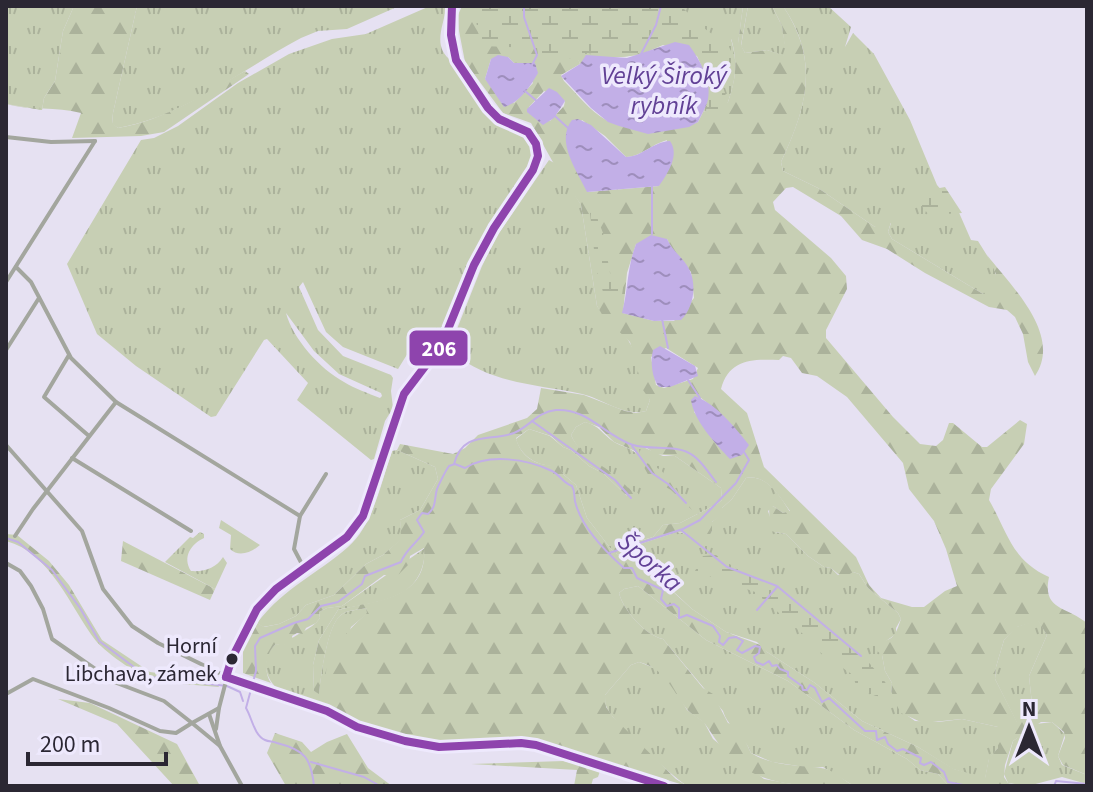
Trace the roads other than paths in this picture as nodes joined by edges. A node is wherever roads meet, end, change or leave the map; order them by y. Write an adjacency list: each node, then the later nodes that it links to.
1 (452, 6): 18 (street)
2 (6, 137): 3 (street)
3 (16, 267): 4 (street); 5 (street)
4 (6, 282)
5 (40, 298): 6 (street); 7 (street)
6 (6, 350)
7 (69, 355): 8 (street); 9 (street)
8 (116, 402): 9 (street); 14 (street)
9 (89, 436): 11 (street)
10 (6, 445): 13 (street)
11 (72, 458): 13 (street); 15 (street)
12 (326, 474): 14 (street)
13 (47, 491): 16 (street); 19 (street)
14 (300, 516): 18 (street)
15 (191, 531)
16 (15, 536)
17 (6, 563): 23 (street)
18 (304, 568): 19 (street)
19 (225, 683): 21 (street); 27 (street)
20 (6, 694): 23 (street)
21 (219, 708): 22 (street); 24 (street)
22 (209, 714): 23 (street); 24 (street)
23 (192, 723): 25 (street)
24 (216, 730): 25 (street)
25 (220, 746): 26 (street)
26 (242, 786)
27 (664, 786)

